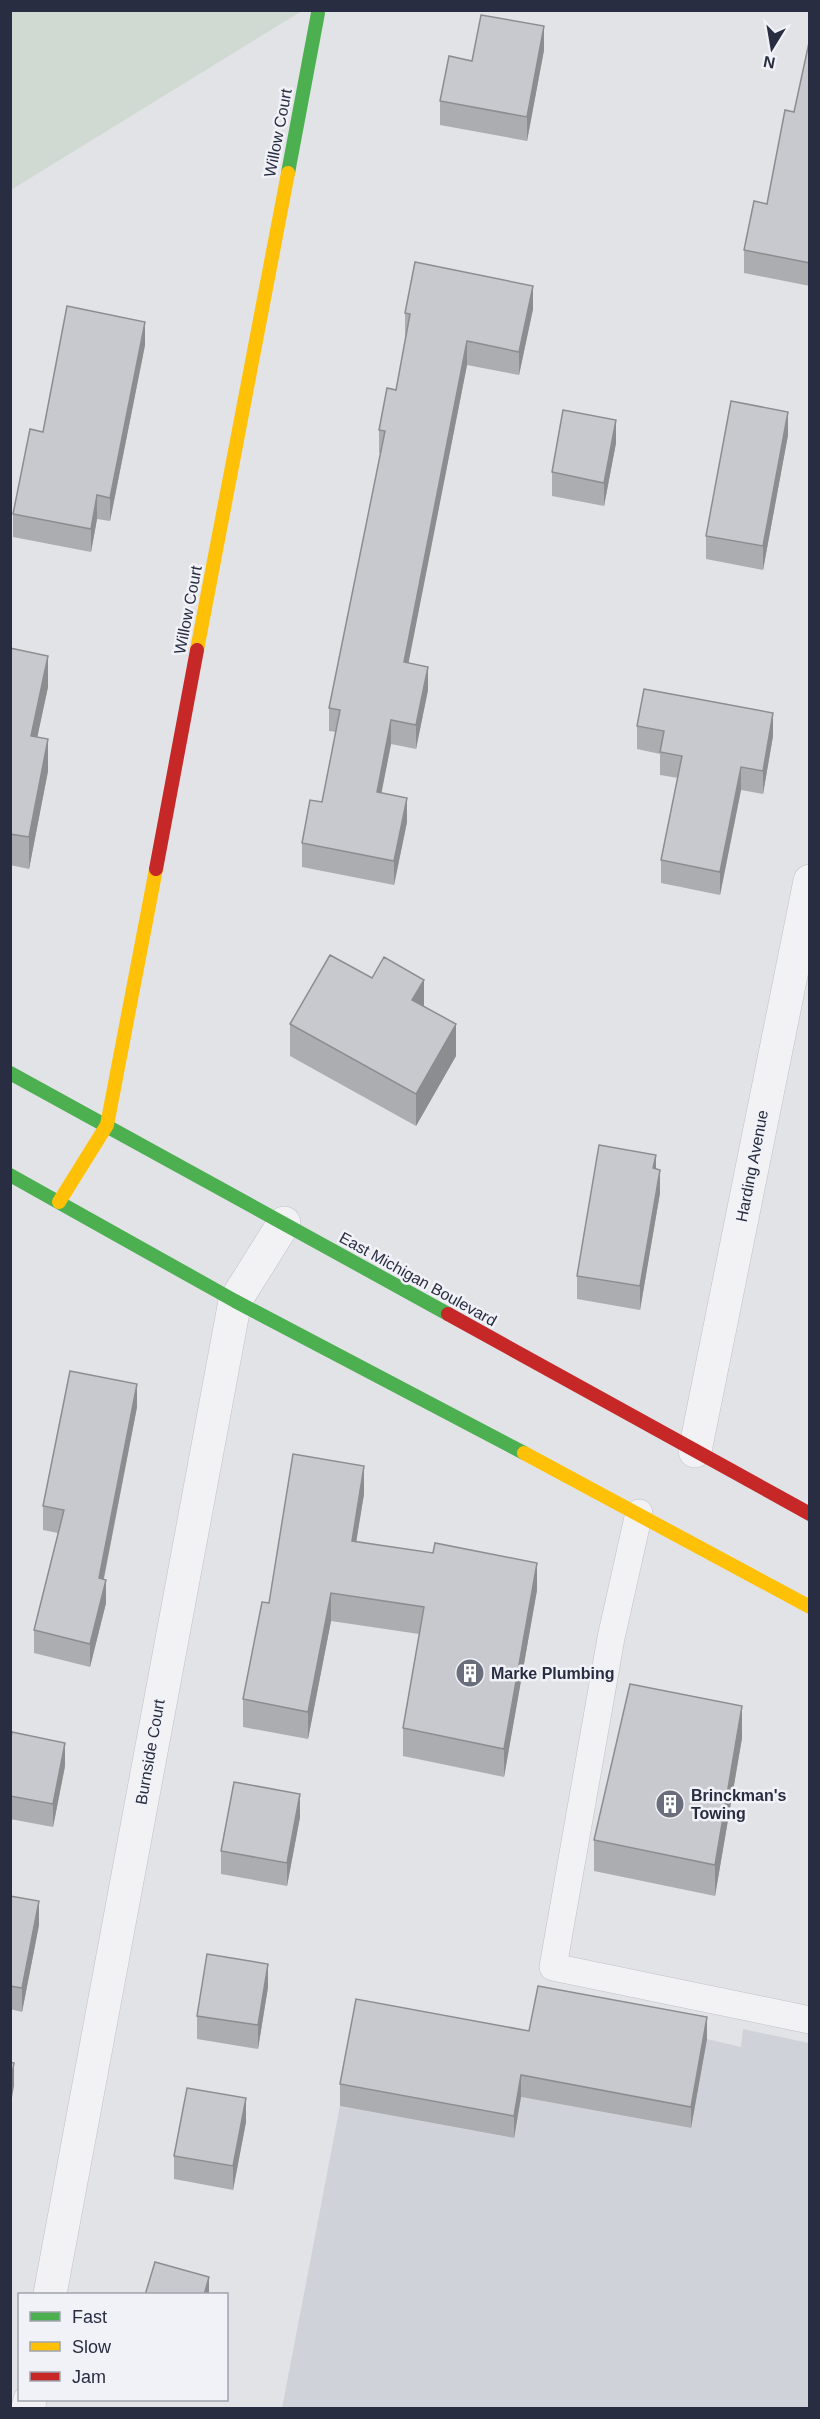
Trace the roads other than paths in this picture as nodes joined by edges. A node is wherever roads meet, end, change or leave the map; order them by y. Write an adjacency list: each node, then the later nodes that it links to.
1 (318, 12): 4 (main road, Willow Court)
2 (810, 881): 9 (street, Harding Avenue)
3 (10, 1073): 4 (main road, East Michigan Boulevard)
4 (107, 1125): 6 (main road, Willow Court); 7 (main road, East Michigan Boulevard)
5 (10, 1175): 6 (main road)
6 (59, 1202): 8 (main road)
7 (284, 1223): 8 (street, Burnside Court); 9 (main road, East Michigan Boulevard)
8 (235, 1301): 10 (main road); 14 (street, Burnside Court)
9 (695, 1451): 11 (main road, East Michigan Boulevard)
10 (639, 1514): 12 (main road); 13 (lane)
11 (810, 1514)
12 (810, 1607)
13 (810, 2020)
14 (50, 2293)

